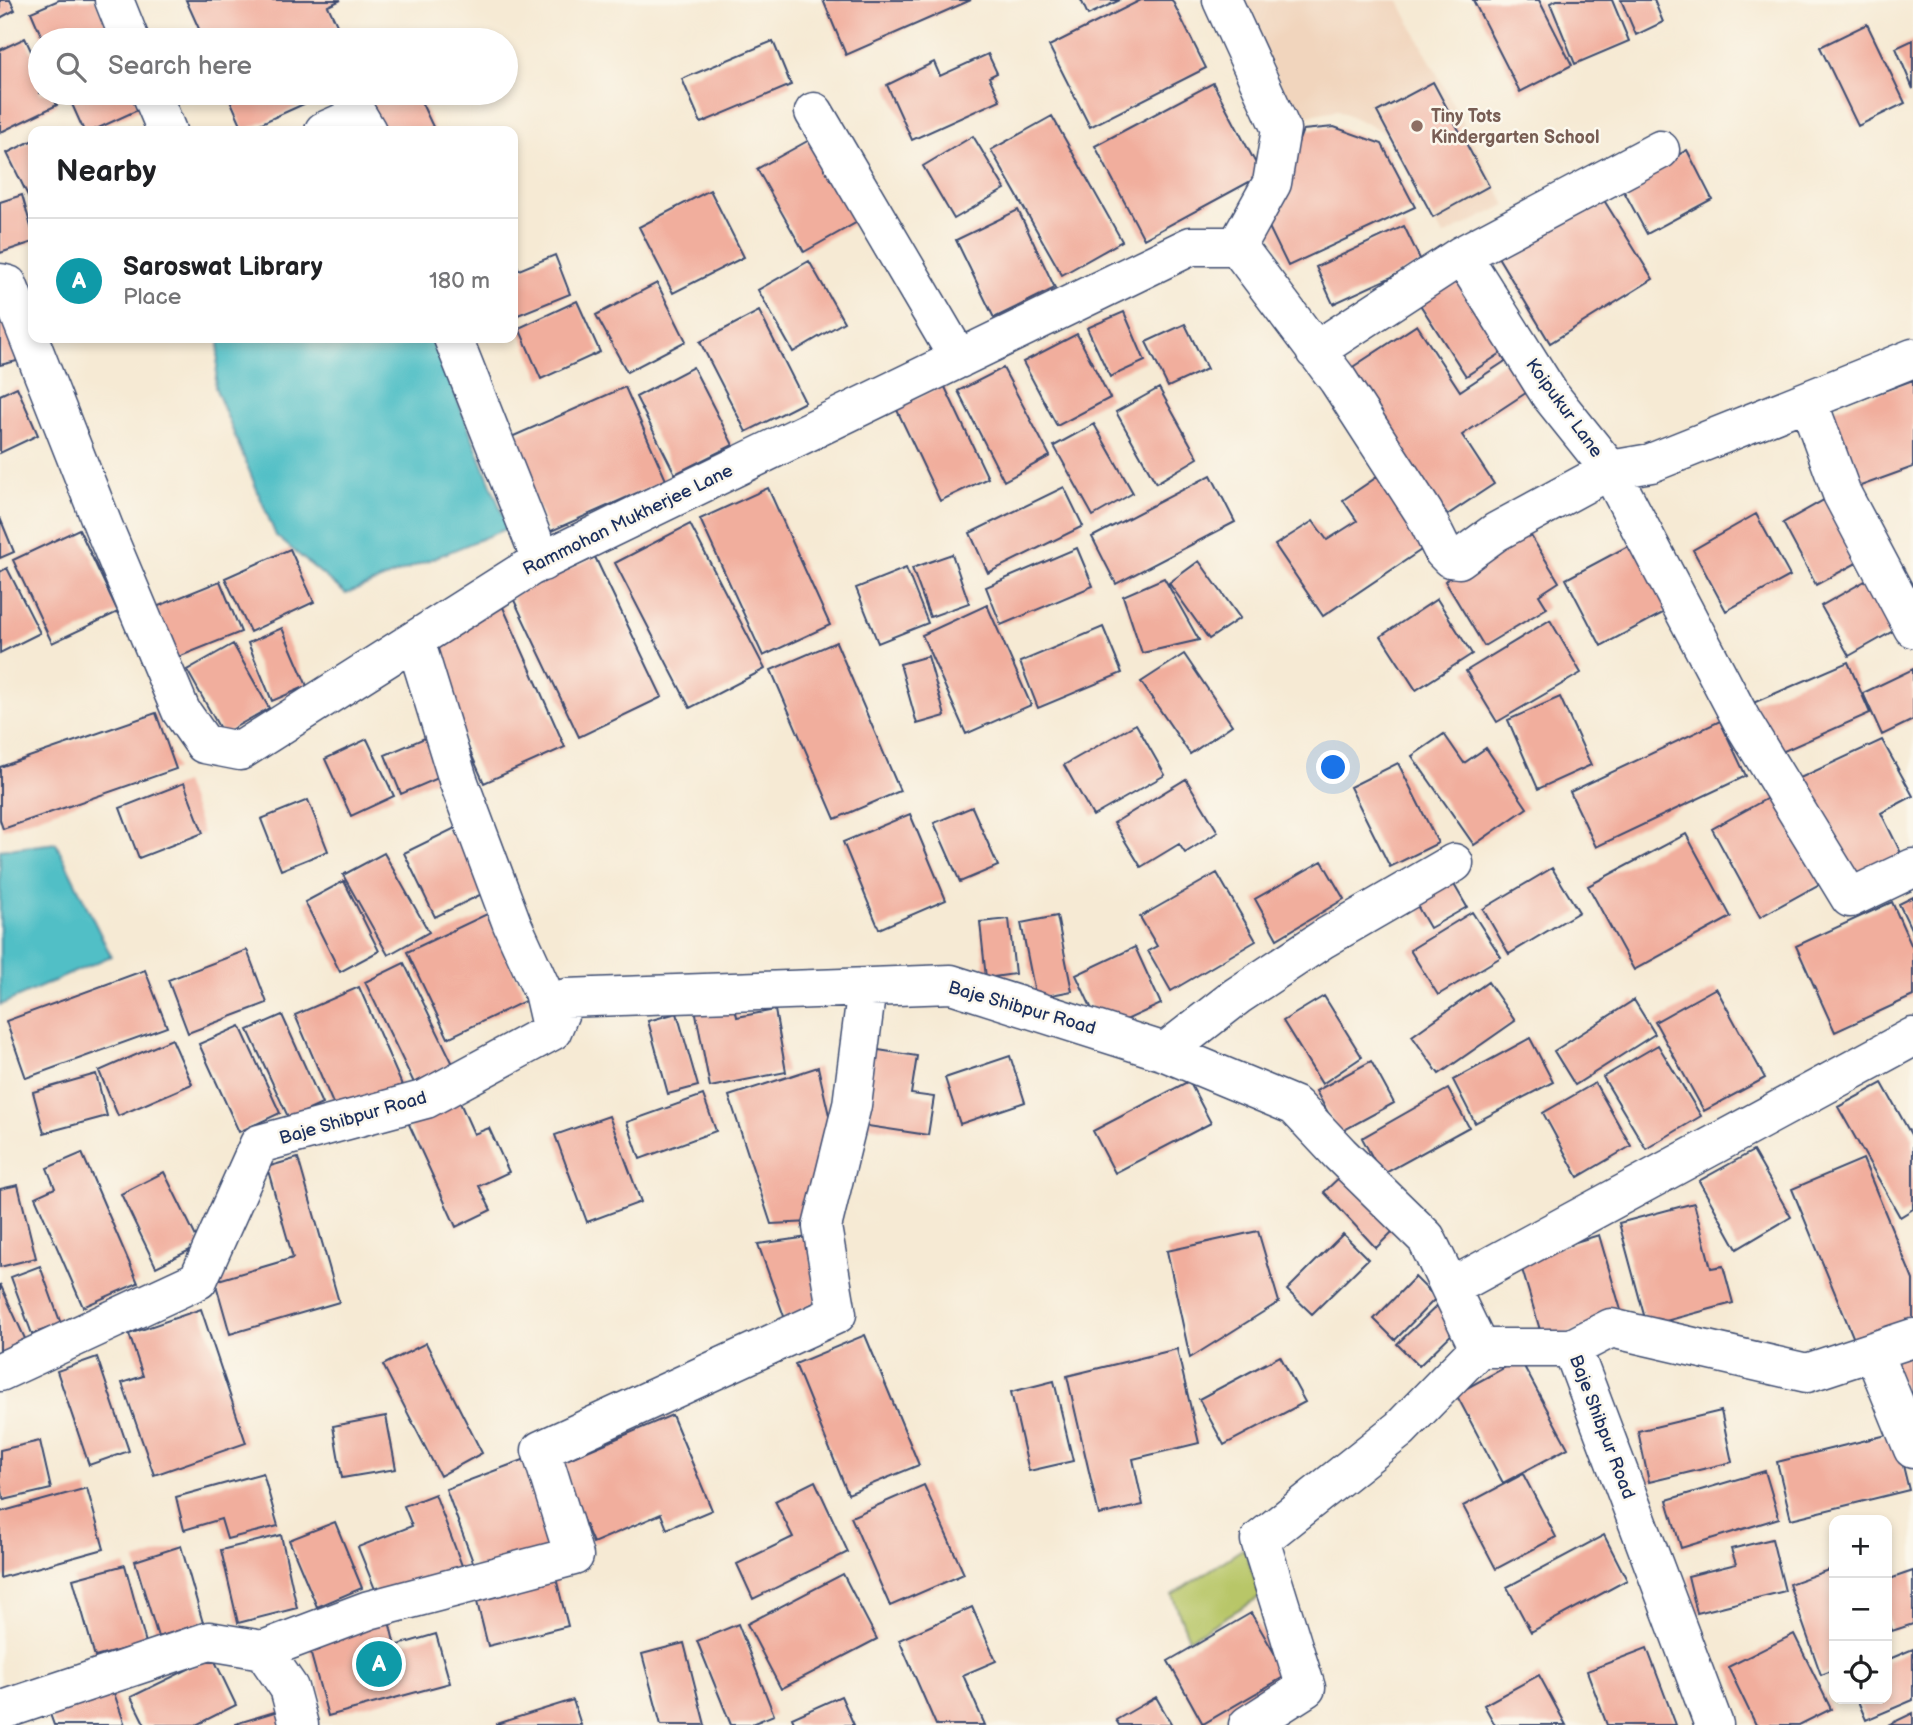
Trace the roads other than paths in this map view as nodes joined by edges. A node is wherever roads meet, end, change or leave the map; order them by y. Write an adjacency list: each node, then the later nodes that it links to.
1 (114, 0): 3 (street)
2 (1222, 0): 8 (street)
3 (125, 28)
4 (156, 105): 6 (street)
5 (814, 112): 16 (street)
6 (165, 126)
7 (1660, 150): 9 (street)
8 (1237, 246): 14 (street); 16 (street, Rammohan Mukherjee Lane)
9 (1462, 255): 14 (street); 18 (street, Koipukur Lane)
10 (14, 279): 11 (street, Rammohan Mukherjee Lane)
11 (28, 318)
12 (37, 343): 21 (street, Rammohan Mukherjee Lane)
13 (455, 343): 19 (street)
14 (1315, 351): 18 (street)
15 (1913, 358): 17 (street, Koipukur Lane)
16 (959, 359): 19 (street, Rammohan Mukherjee Lane)
17 (1808, 401): 18 (street, Koipukur Lane); 20 (street)
18 (1610, 470): 23 (street)
19 (542, 562): 21 (street, Rammohan Mukherjee Lane)
20 (1913, 628)
21 (415, 640): 25 (street)
22 (1454, 863): 27 (street)
23 (1913, 868)
24 (867, 987): 25 (street, Baje Shibpur Road); 27 (street, Baje Shibpur Road); 35 (street)
25 (552, 1031): 33 (street, Baje Shibpur Road)
26 (1913, 1037): 28 (street)
27 (1165, 1052): 28 (street, Baje Shibpur Road)
28 (1450, 1288): 30 (street, Baje Shibpur Road)
29 (1913, 1338): 32 (street)
30 (1479, 1348): 31 (street, Baje Shibpur Road); 38 (street)
31 (1572, 1348): 32 (street); 39 (street, Baje Shibpur Road)
32 (1873, 1351): 34 (street)
33 (0, 1372)
34 (1913, 1449)
35 (263, 1650): 36 (street); 37 (street)
36 (0, 1711)
37 (299, 1725)
38 (1248, 1725)
39 (1714, 1725)

